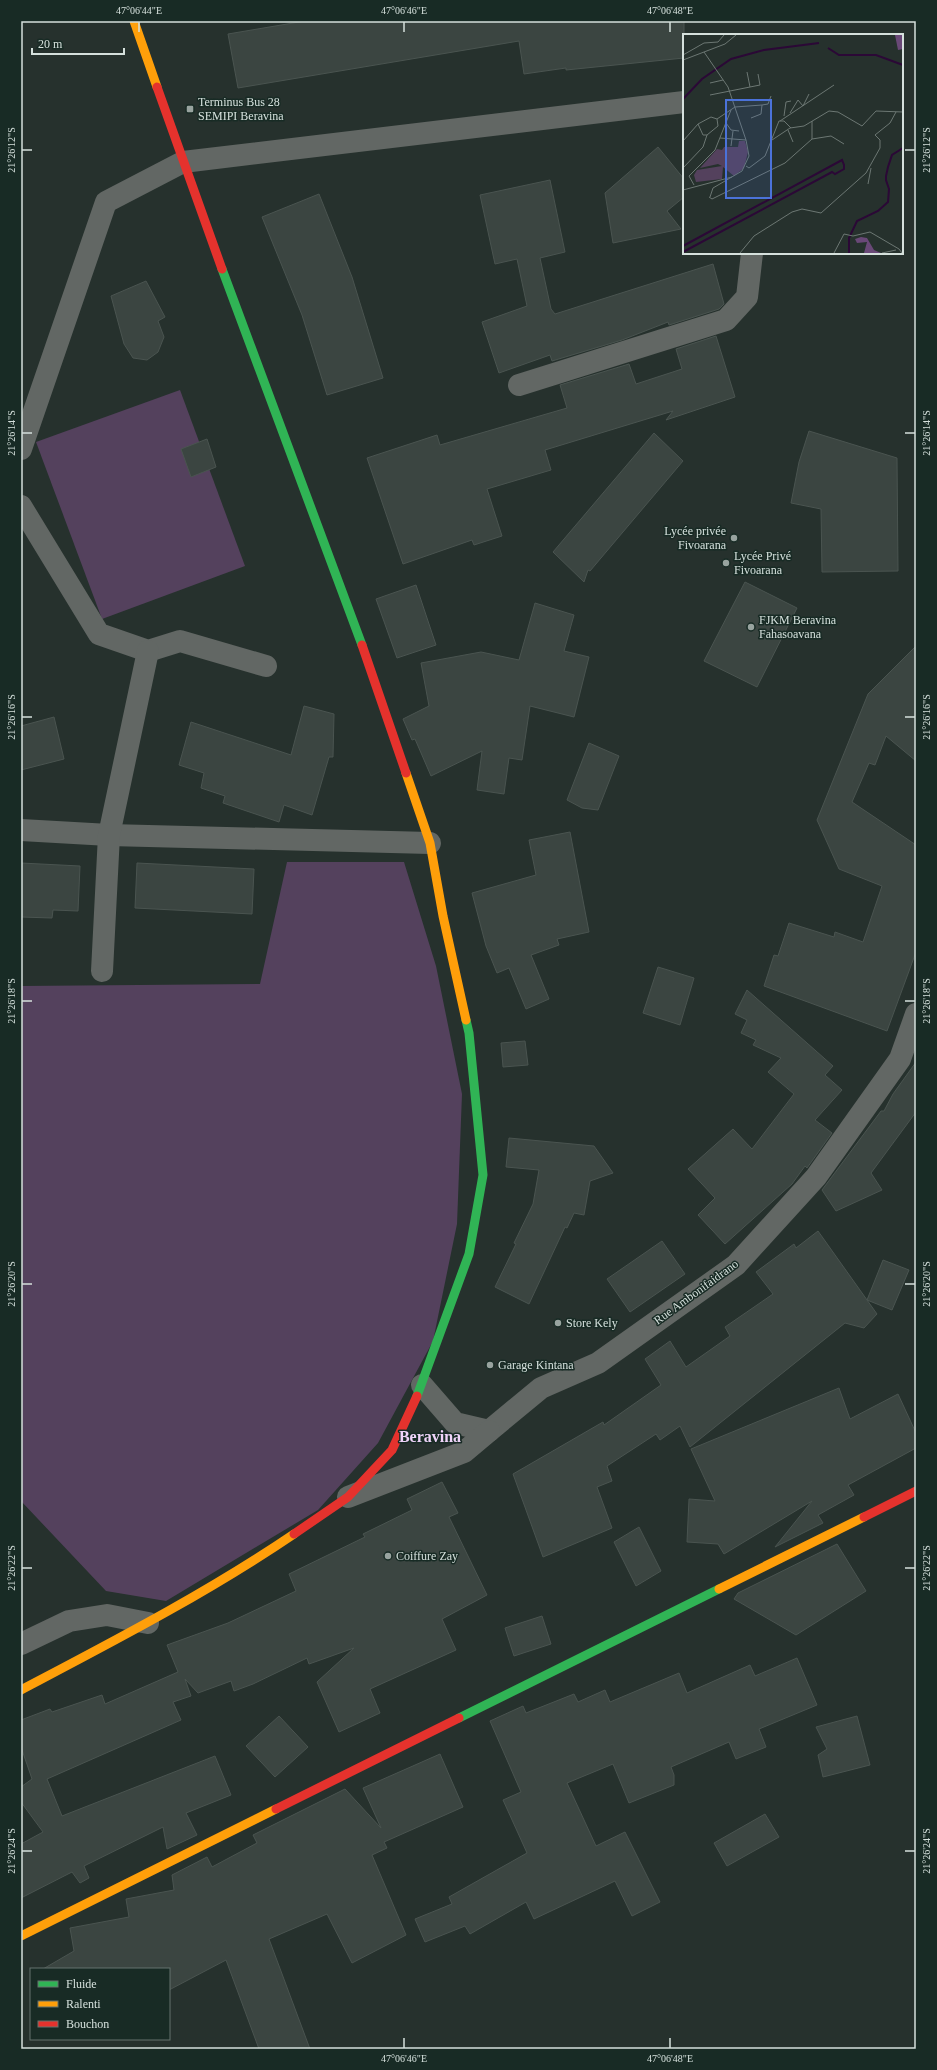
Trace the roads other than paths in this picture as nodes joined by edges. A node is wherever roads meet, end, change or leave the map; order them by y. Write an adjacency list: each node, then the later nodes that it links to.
1 (134, 21): 3 (street)
2 (683, 102): 3 (street)
3 (183, 162): 6 (street); 12 (street)
4 (752, 254): 5 (street)
5 (519, 385)
6 (21, 449)
7 (21, 506): 8 (street)
8 (148, 651): 9 (street); 11 (street)
9 (266, 666)
10 (21, 830): 11 (street)
11 (109, 836): 12 (street); 13 (street)
12 (430, 843): 15 (street)
13 (102, 971)
14 (916, 1014): 16 (street, Rue Ambonifaidrano)
15 (422, 1385): 16 (street); 18 (street)
16 (489, 1431): 18 (street, Rue Ambonifaidrano)
17 (916, 1491): 22 (street)
18 (348, 1497): 19 (street)
19 (148, 1623): 20 (street); 21 (street)
20 (21, 1644)
21 (21, 1690)
22 (21, 1936)

